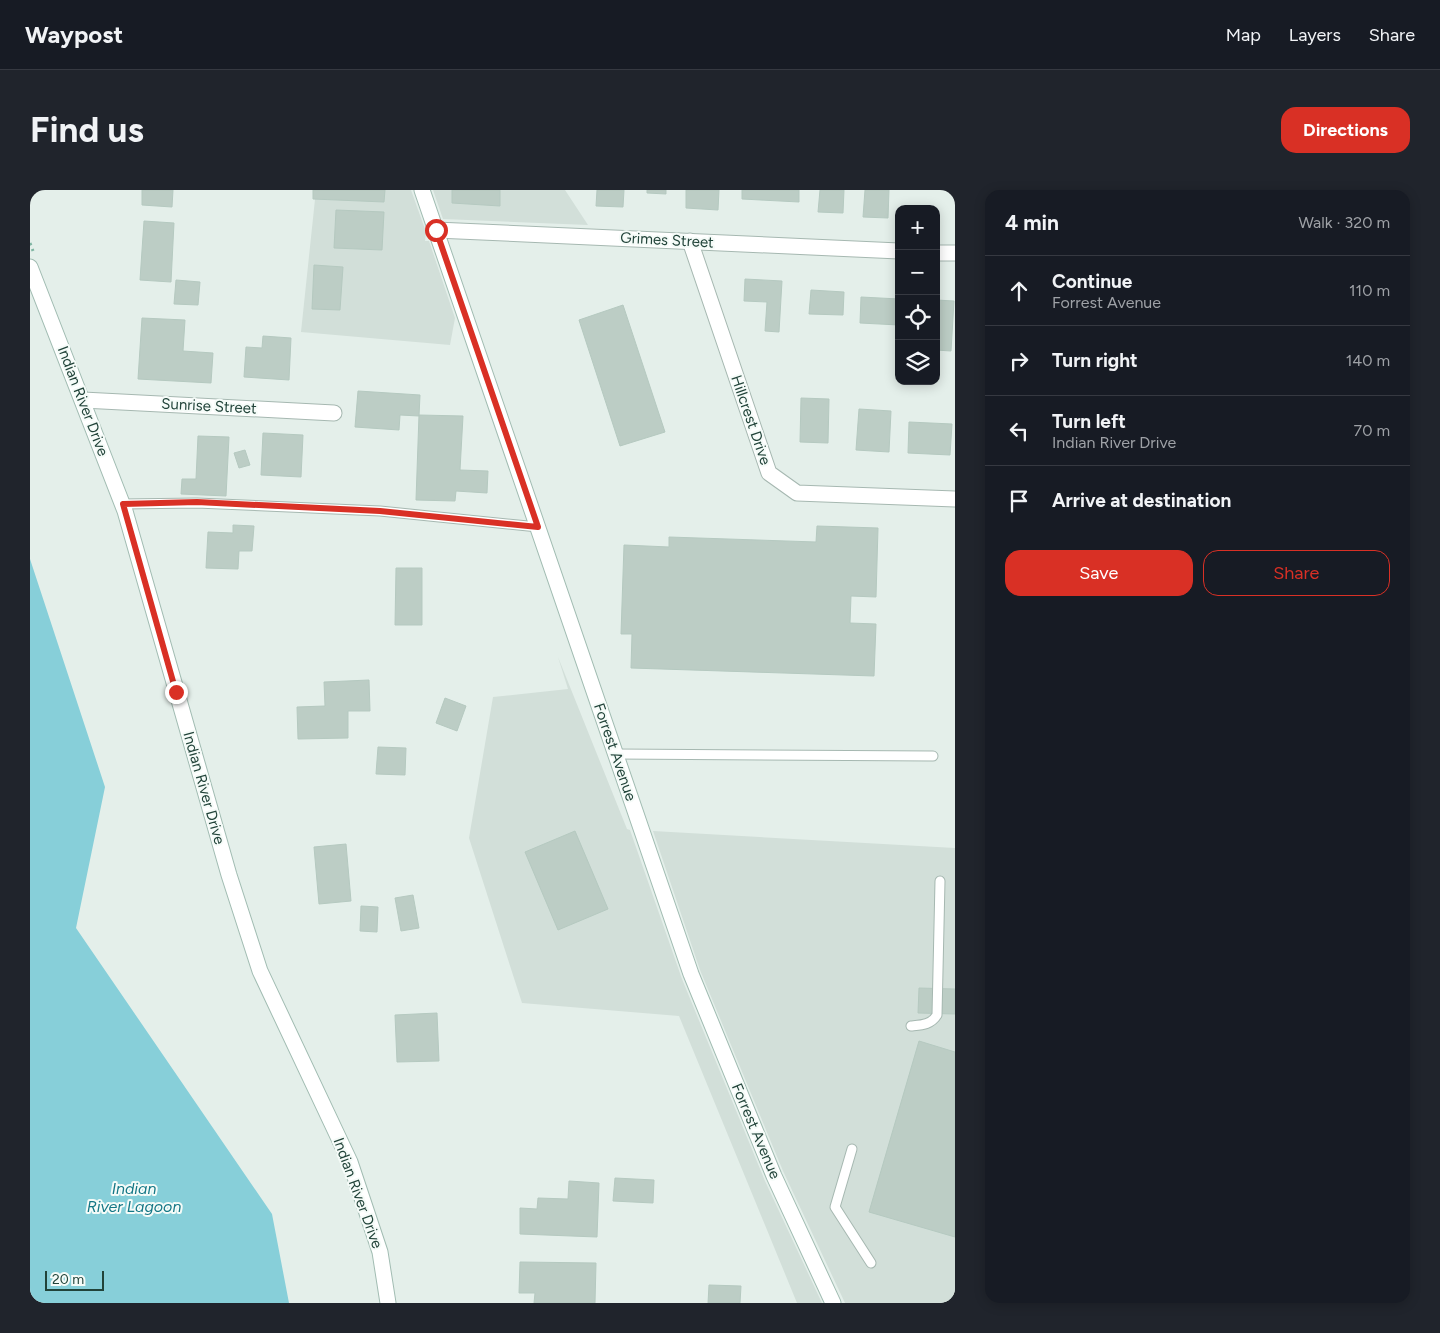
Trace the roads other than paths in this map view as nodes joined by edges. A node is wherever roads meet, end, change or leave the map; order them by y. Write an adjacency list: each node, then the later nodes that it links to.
1 (422, 190): 2 (street, Forrest Avenue)
2 (436, 230): 3 (street, Grimes Street); 12 (street, Forrest Avenue)
3 (690, 241): 4 (street, Grimes Street); 10 (street, Hillcrest Drive)
4 (895, 251)
5 (940, 253): 6 (street)
6 (955, 254)
7 (30, 268): 8 (street, Indian River Drive)
8 (84, 400): 9 (street, Sunrise Street); 11 (street, Indian River Drive)
9 (334, 413)
10 (955, 500)
11 (123, 504): 12 (lane); 19 (street, Indian River Drive)
12 (538, 527): 13 (street, Forrest Avenue)
13 (616, 754): 14 (lane); 20 (street, Forrest Avenue)
14 (932, 756)
15 (940, 881): 16 (lane)
16 (910, 1026)
17 (852, 1150): 18 (lane)
18 (871, 1263)
19 (388, 1303)
20 (833, 1303)

